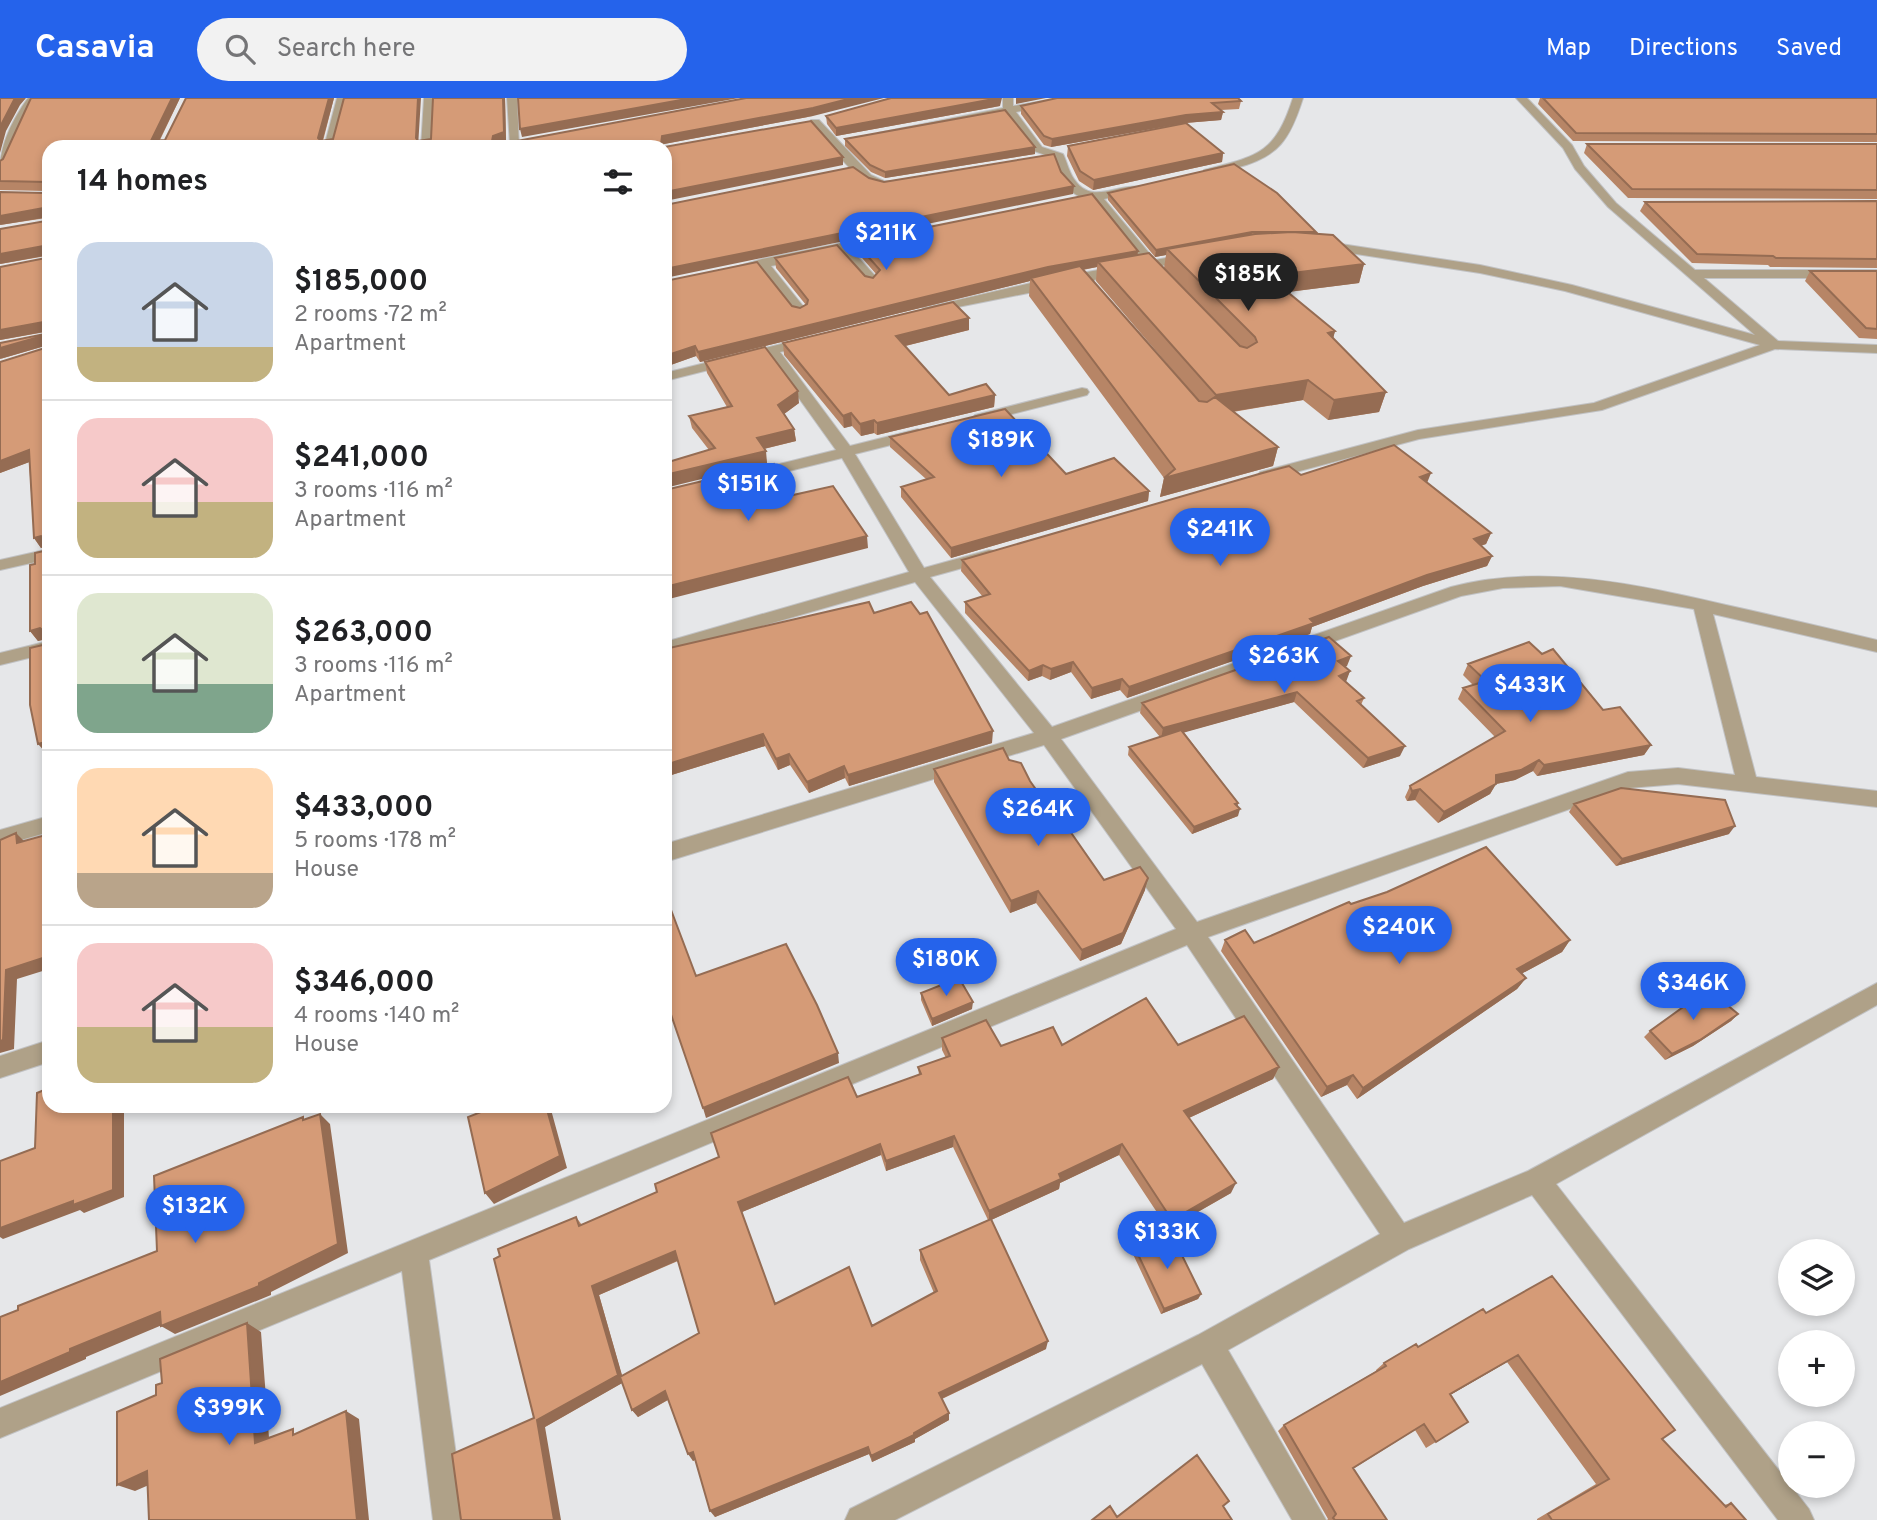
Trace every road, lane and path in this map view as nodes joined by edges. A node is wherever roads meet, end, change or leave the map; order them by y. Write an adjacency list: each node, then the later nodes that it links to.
1 (33, 98): 22 (street)
2 (342, 98): 13 (street)
3 (429, 98): 14 (street)
4 (512, 98): 15 (street)
5 (1077, 98): 9 (street)
6 (1298, 98): 25 (street)
7 (1521, 98): 8 (street); 17 (street)
8 (1534, 99)
9 (1008, 104): 11 (street); 20 (street)
10 (815, 122): 16 (street)
11 (875, 134)
12 (848, 139): 16 (street)
13 (331, 140)
14 (426, 140)
15 (515, 140)
16 (835, 142): 23 (street)
17 (1568, 146): 18 (street); 29 (street)
18 (1582, 147)
19 (1074, 150): 20 (street)
20 (1055, 155): 21 (street); 28 (street)
21 (1033, 160)
22 (0, 167)
23 (855, 169): 24 (street); 26 (street)
24 (842, 171)
25 (1197, 174)
26 (903, 183)
27 (1148, 186): 28 (street)
28 (1097, 198): 31 (street); 37 (street)
29 (1612, 205): 30 (street); 39 (street)
30 (1639, 205)
31 (1057, 206)
32 (895, 237): 34 (street)
33 (1301, 244): 46 (street)
34 (842, 247): 36 (street); 41 (street)
35 (1201, 256): 37 (street)
36 (762, 263): 38 (street); 43 (street)
37 (1151, 265): 42 (street); 44 (street)
38 (713, 274)
39 (1691, 274): 40 (street); 46 (street)
40 (1877, 274)
41 (872, 281)
42 (1170, 284)
43 (800, 311)
44 (914, 315)
45 (822, 337): 48 (street)
46 (1774, 345): 47 (street); 54 (street)
47 (1877, 349)
48 (771, 350): 49 (street); 53 (street)
49 (672, 375)
50 (1082, 392): 51 (street)
51 (964, 422)
52 (938, 429): 53 (street)
53 (846, 452): 55 (street); 59 (street)
54 (1250, 480)
55 (730, 481)
56 (999, 553): 59 (street)
57 (42, 556): 58 (street)
58 (0, 565)
59 (920, 576): 62 (street); 65 (street)
60 (1702, 605): 61 (street); 65 (street); 66 (street)
61 (1877, 646)
62 (672, 647)
63 (42, 649): 64 (street)
64 (0, 659)
65 (1048, 736): 70 (street); 71 (street)
66 (1747, 783): 67 (street); 71 (street)
67 (1877, 799)
68 (42, 826): 69 (street)
69 (0, 838)
70 (672, 851)
71 (1192, 933): 76 (street); 77 (street)
72 (1877, 993): 75 (street)
73 (42, 1053): 74 (street)
74 (0, 1067)
75 (1537, 1180): 76 (street); 83 (street)
76 (1399, 1240): 78 (street)
77 (414, 1252): 79 (street); 80 (street)
78 (1208, 1345): 81 (street); 82 (street)
79 (0, 1423)
80 (449, 1520)
81 (861, 1520)
82 (1310, 1520)
83 (1798, 1520)

